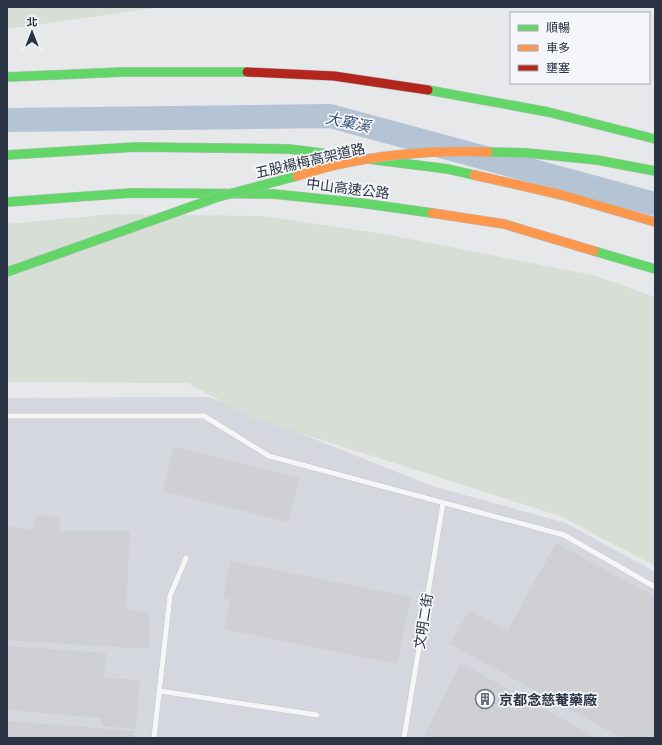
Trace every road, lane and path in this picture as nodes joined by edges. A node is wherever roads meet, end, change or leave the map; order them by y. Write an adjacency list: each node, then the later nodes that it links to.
1 (7, 77): 2 (highway)
2 (655, 139)
3 (7, 155): 6 (highway)
4 (655, 171): 8 (highway, 五股楊梅高架道路, bridge)
5 (7, 202): 7 (highway, 中山高速公路)
6 (655, 222)
7 (655, 269)
8 (7, 272)
9 (7, 416): 10 (lane)
10 (443, 503): 12 (lane); 16 (lane, 文明二街)
11 (186, 558): 13 (lane)
12 (655, 586)
13 (160, 691): 14 (lane); 15 (lane)
14 (317, 715)
15 (154, 738)
16 (404, 738)

